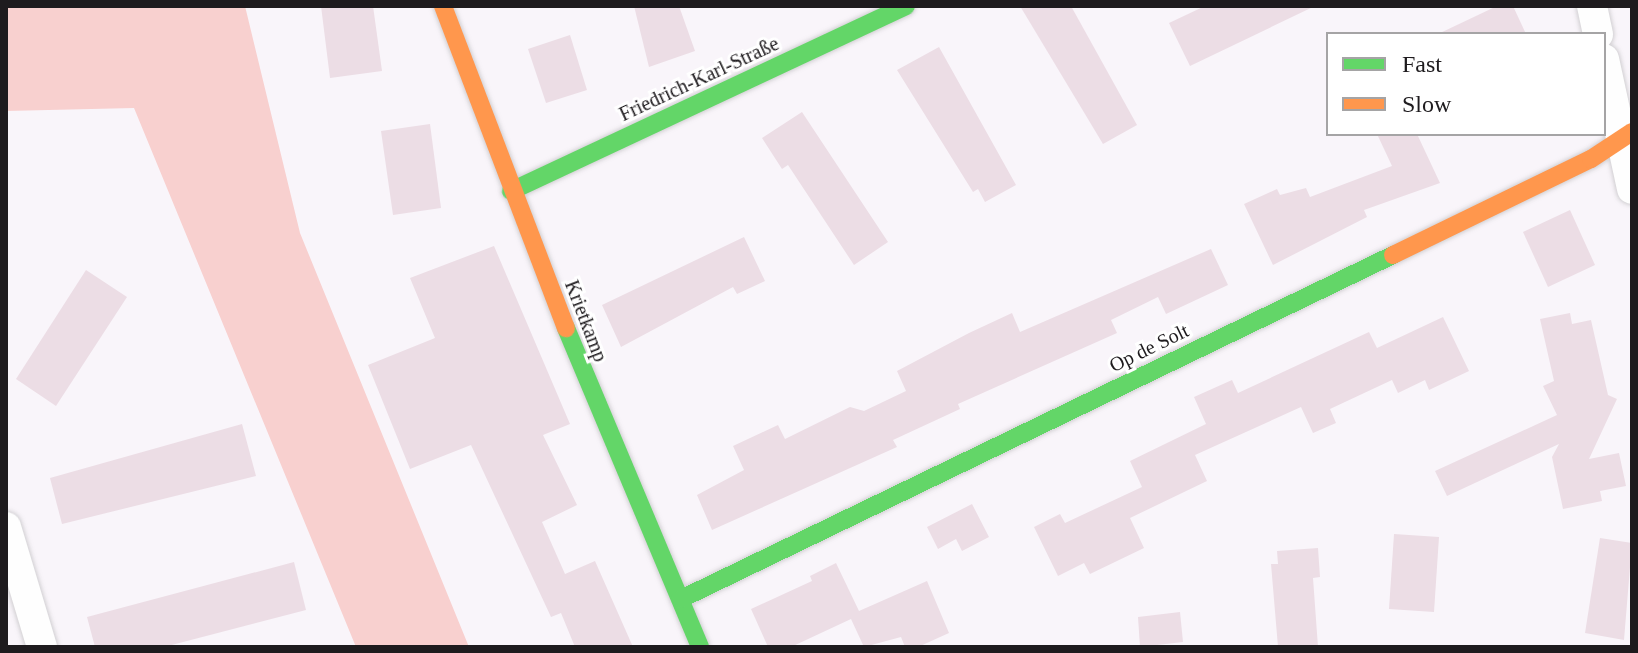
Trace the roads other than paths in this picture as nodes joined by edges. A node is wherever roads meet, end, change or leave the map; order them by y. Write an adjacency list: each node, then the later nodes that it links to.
1 (443, 6): 8 (street, Krietkamp)
2 (906, 6): 8 (street, Friedrich-Karl-Straße)
3 (1592, 6): 4 (street)
4 (1598, 32)
5 (1606, 66): 6 (street)
6 (1626, 134): 7 (street); 10 (street, Op de Solt)
7 (1632, 189)
8 (511, 191): 10 (street, Krietkamp)
9 (6, 527): 11 (street)
10 (681, 599): 12 (street, Krietkamp)
11 (42, 647)
12 (700, 647)

